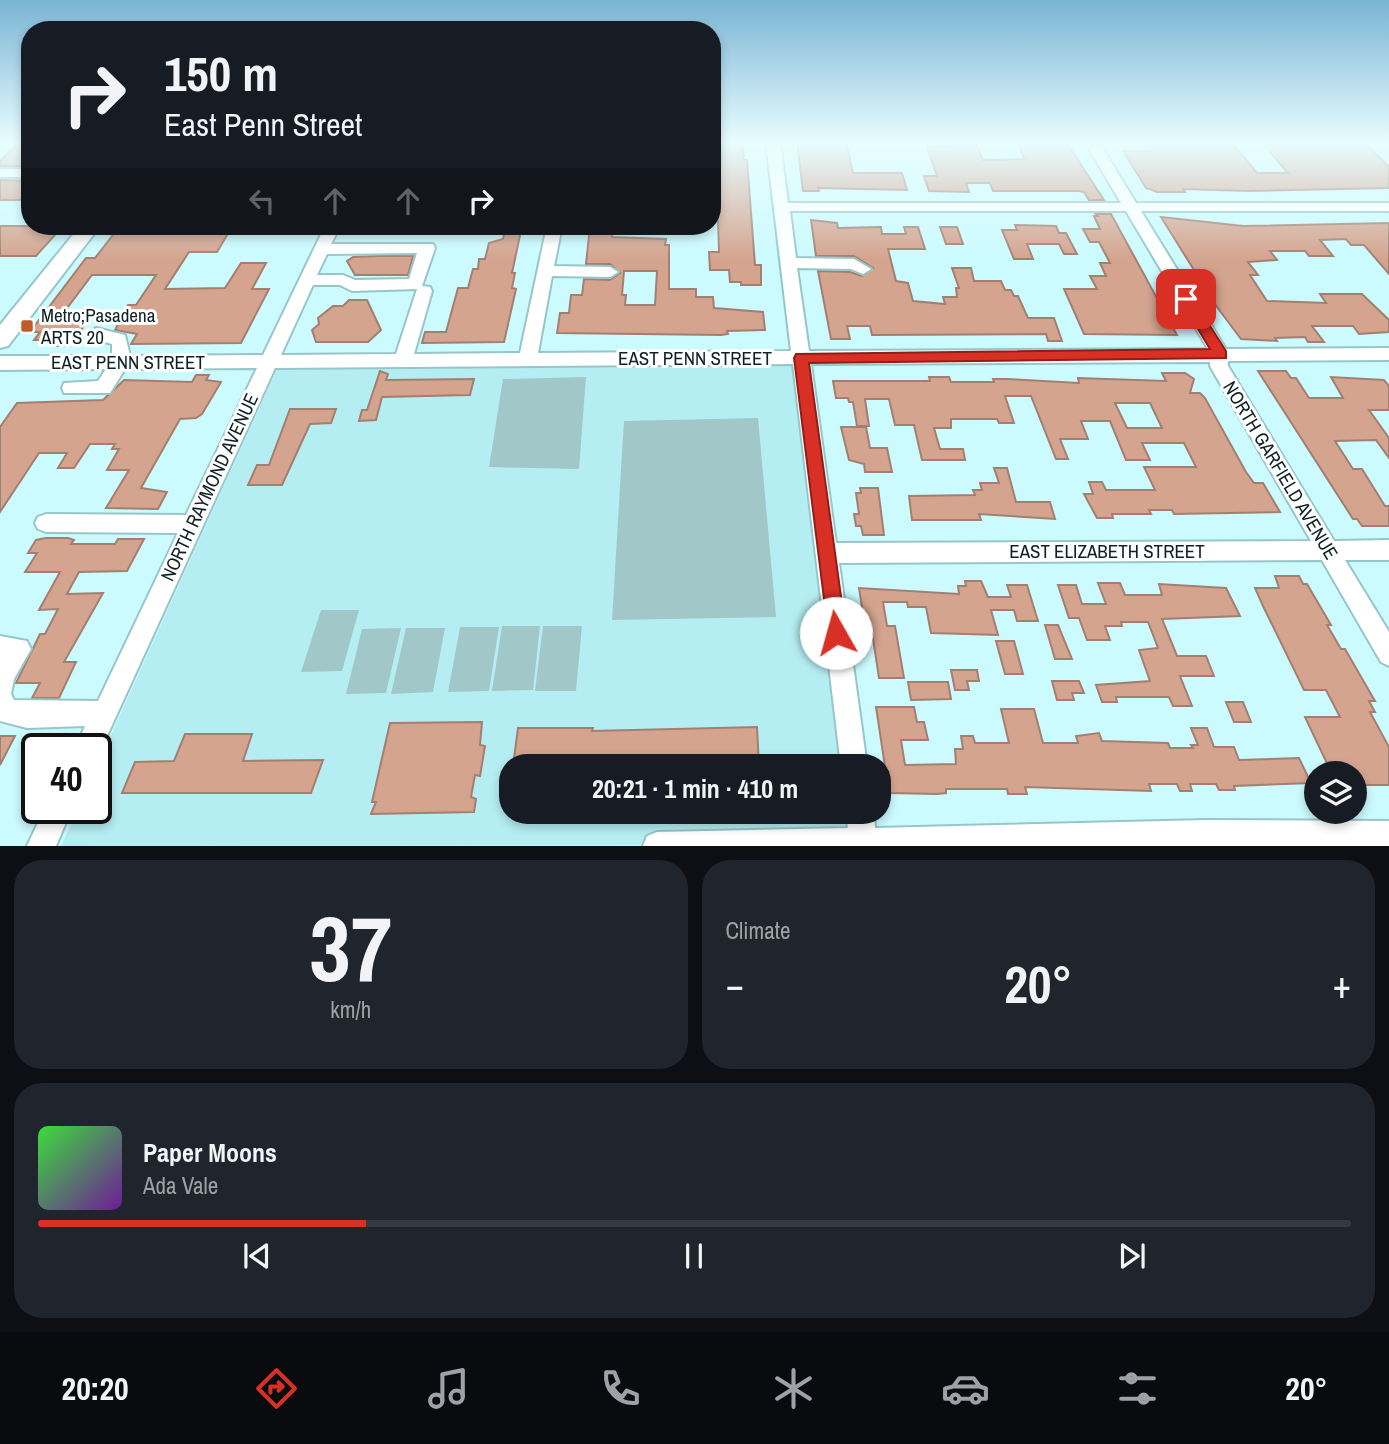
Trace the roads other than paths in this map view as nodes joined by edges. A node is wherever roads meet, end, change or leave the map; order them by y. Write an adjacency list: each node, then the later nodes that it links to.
1 (779, 181): 3 (street)
2 (1116, 181): 4 (street, NORTH GARFIELD AVENUE)
3 (783, 207): 4 (street); 10 (street)
4 (1131, 207): 5 (street); 18 (street, NORTH GARFIELD AVENUE)
5 (1389, 207)
6 (83, 235): 17 (main road)
7 (328, 235): 9 (street, NORTH RAYMOND AVENUE)
8 (552, 235): 12 (street)
9 (321, 249): 14 (street, NORTH RAYMOND AVENUE); 14 (street)
10 (790, 263): 11 (street); 20 (street)
11 (863, 269)
12 (545, 271): 13 (street); 21 (street)
13 (610, 272)
14 (307, 280): 23 (street, NORTH RAYMOND AVENUE)
15 (424, 291): 22 (street)
16 (96, 334): 25 (street)
17 (0, 340)
18 (1220, 354): 19 (street, EAST PENN STREET); 20 (street, EAST PENN STREET); 29 (street, NORTH GARFIELD AVENUE)
19 (1389, 354)
20 (801, 358): 21 (street, EAST PENN STREET); 31 (street)
21 (528, 359): 22 (street, EAST PENN STREET)
22 (403, 360): 23 (street, EAST PENN STREET)
23 (267, 361): 25 (street, EAST PENN STREET); 28 (street, NORTH RAYMOND AVENUE)
24 (0, 362): 25 (street, EAST PENN STREET)
25 (120, 362): 26 (street)
26 (71, 388)
27 (46, 523): 28 (street)
28 (192, 524): 36 (street, NORTH RAYMOND AVENUE)
29 (1328, 550): 30 (street, EAST ELIZABETH STREET); 31 (street, EAST ELIZABETH STREET); 33 (street, NORTH GARFIELD AVENUE)
30 (1389, 550)
31 (826, 553): 38 (street)
32 (0, 647): 34 (street)
33 (1389, 654)
34 (0, 691)
35 (0, 700): 36 (street)
36 (105, 713): 37 (street, NORTH RAYMOND AVENUE)
37 (96, 733)
38 (852, 754)
39 (51, 824): 44 (street)
40 (861, 824): 46 (street)
41 (1389, 835): 42 (street)
42 (1248, 838): 43 (street)
43 (1204, 839): 46 (street)
44 (41, 845)
45 (657, 845): 46 (street)
46 (863, 845)

